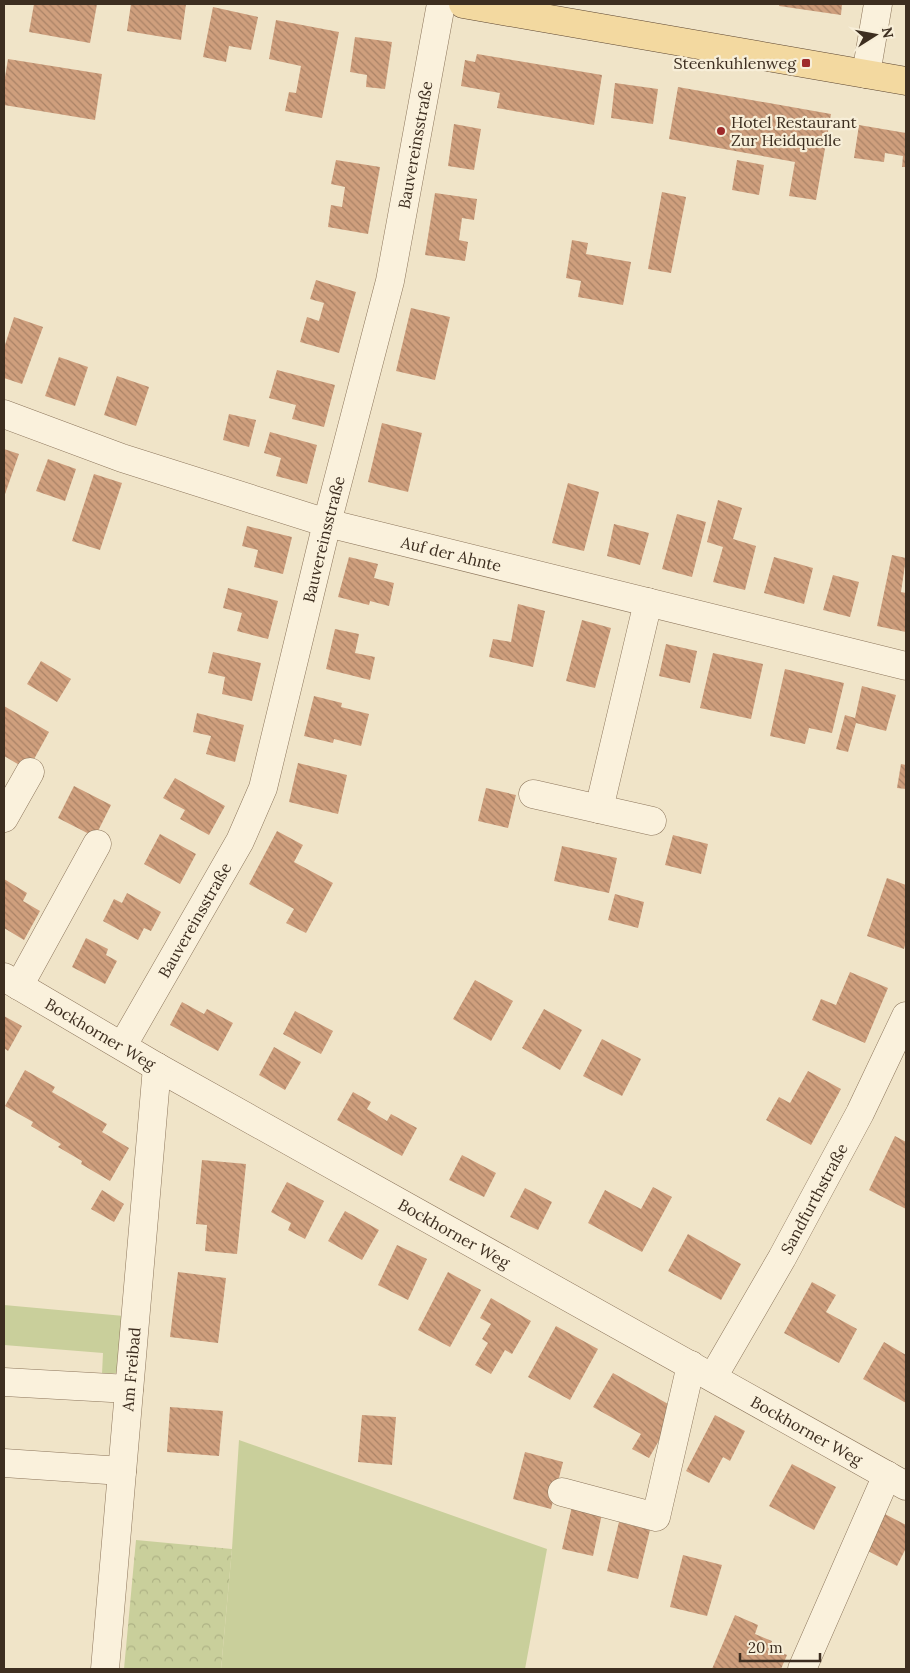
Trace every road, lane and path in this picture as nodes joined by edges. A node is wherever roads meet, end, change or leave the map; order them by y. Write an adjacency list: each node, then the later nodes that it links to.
1 (441, 4): 7 (street, Bauvereinsstraße)
2 (464, 4): 4 (main road)
3 (878, 4): 4 (street)
4 (866, 74): 5 (main road)
5 (906, 81)
6 (4, 414): 7 (street, Auf der Ahnte)
7 (327, 523): 8 (street, Auf der Ahnte); 18 (street, Bauvereinsstraße)
8 (648, 602): 9 (street, Auf der Ahnte); 12 (street)
9 (906, 666)
10 (30, 772): 13 (street)
11 (534, 794): 12 (street)
12 (599, 809): 14 (street)
13 (4, 818)
14 (652, 821)
15 (97, 844): 16 (street)
16 (12, 981): 18 (street, Bockhorner Weg)
17 (906, 1016): 20 (street, Sandfurthstraße)
18 (123, 1046): 19 (street, Bockhorner Weg)
19 (157, 1067): 20 (street, Bockhorner Weg); 22 (street, Am Freibad)
20 (704, 1372): 25 (street, Bockhorner Weg); 26 (street); 27 (street)
21 (4, 1382): 22 (street)
22 (129, 1389): 24 (street, Am Freibad)
23 (4, 1463): 24 (street)
24 (122, 1471): 28 (street, Am Freibad)
25 (897, 1480): 29 (street)
26 (562, 1492)
27 (668, 1527)
28 (105, 1669)
29 (802, 1669)

